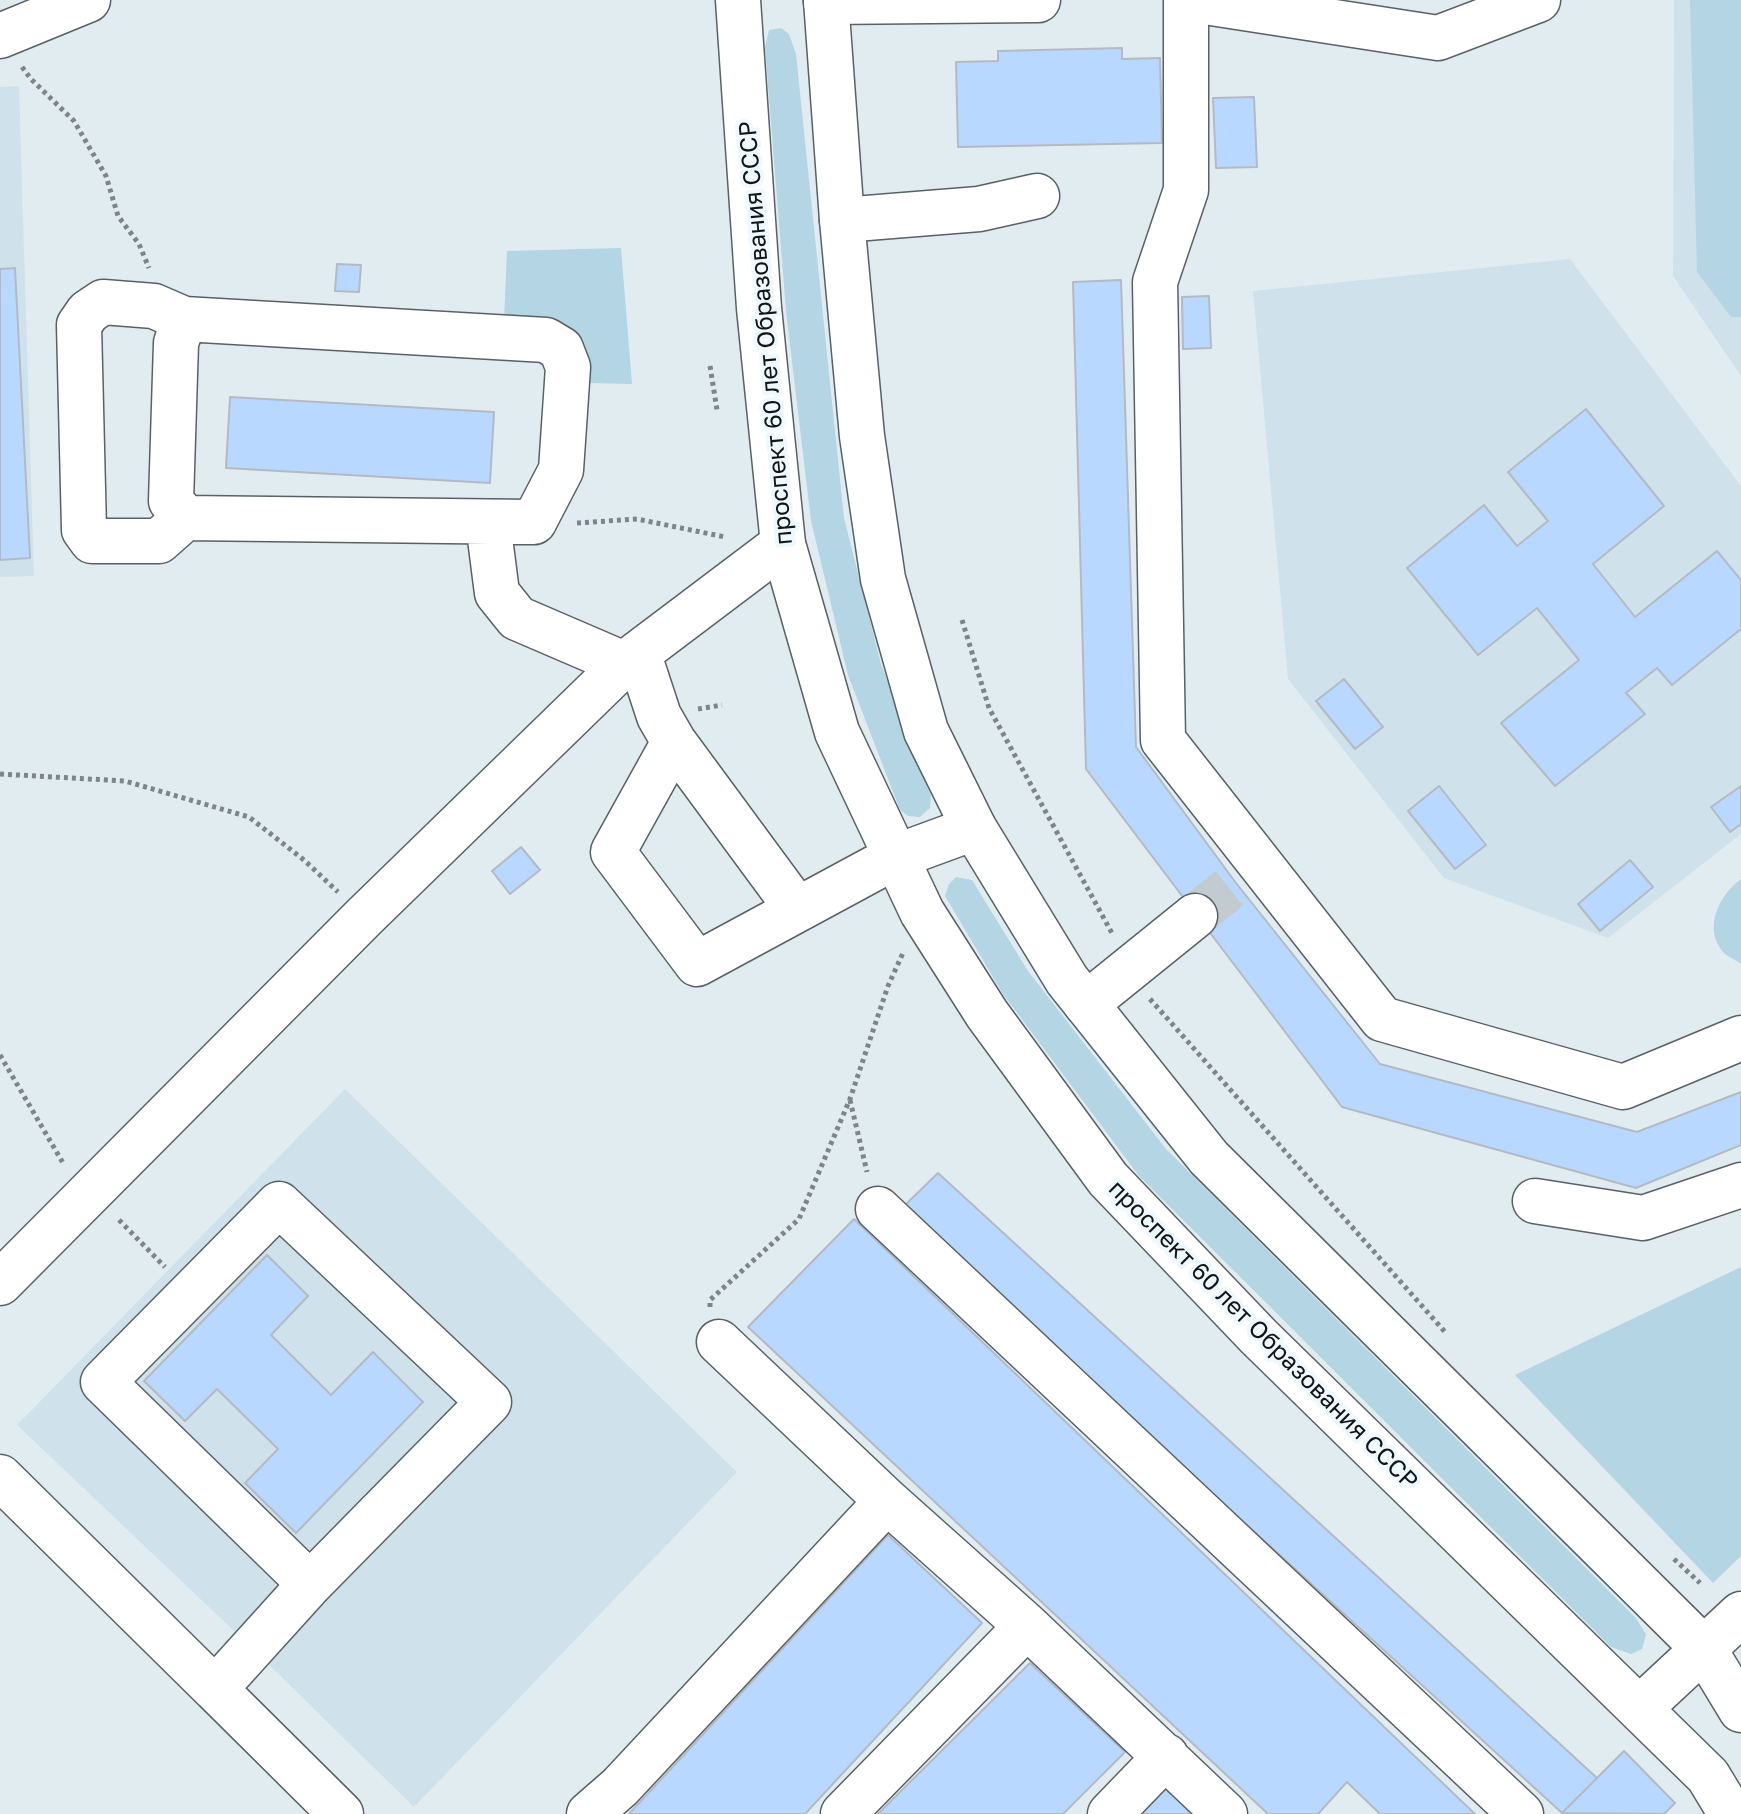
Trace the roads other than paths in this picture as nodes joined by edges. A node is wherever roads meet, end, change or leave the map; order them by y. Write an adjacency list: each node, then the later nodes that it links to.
1 (88, 0): 7 (main road)
2 (738, 0): 13 (main road, проспект 60 лет Образования СССР)
3 (1038, 0): 6 (main road)
4 (1189, 0): 5 (main road); 21 (main road)
5 (1538, 0)
6 (821, 1): 9 (main road)
7 (1, 36)
8 (1037, 196): 9 (main road)
9 (842, 220): 16 (main road)
10 (169, 313): 11 (main road); 11 (main road); 12 (main road)
11 (185, 518): 12 (main road)
12 (488, 523): 14 (main road)
13 (783, 544): 14 (main road); 17 (main road, проспект 60 лет Образования СССР)
14 (632, 660): 15 (main road); 25 (main road)
15 (674, 742): 18 (main road); 18 (main road)
16 (974, 828): 17 (main road); 20 (main road)
17 (895, 857): 18 (main road); 34 (main road, проспект 60 лет Образования СССР)
18 (797, 909)
19 (1195, 916): 20 (main road)
20 (1086, 1004): 32 (main road)
21 (1741, 1038)
22 (1741, 1185): 23 (main road)
23 (1535, 1201)
24 (878, 1209): 42 (main road)
25 (0, 1283)
26 (719, 1342): 28 (main road)
27 (0, 1477): 33 (main road)
28 (887, 1501): 31 (main road); 38 (main road)
29 (310, 1584): 29 (main road); 33 (main road)
30 (1741, 1614): 32 (main road)
31 (1027, 1626): 36 (main road); 39 (main road)
32 (1704, 1649): 34 (main road); 35 (main road)
33 (215, 1689): 37 (main road)
34 (1640, 1708): 43 (main road, проспект 60 лет Образования СССР)
35 (1741, 1710)
36 (1166, 1756): 40 (main road); 41 (main road)
37 (341, 1814)
38 (589, 1814)
39 (843, 1814)
40 (1110, 1814)
41 (1225, 1814)
42 (1521, 1814)
43 (1731, 1814)

